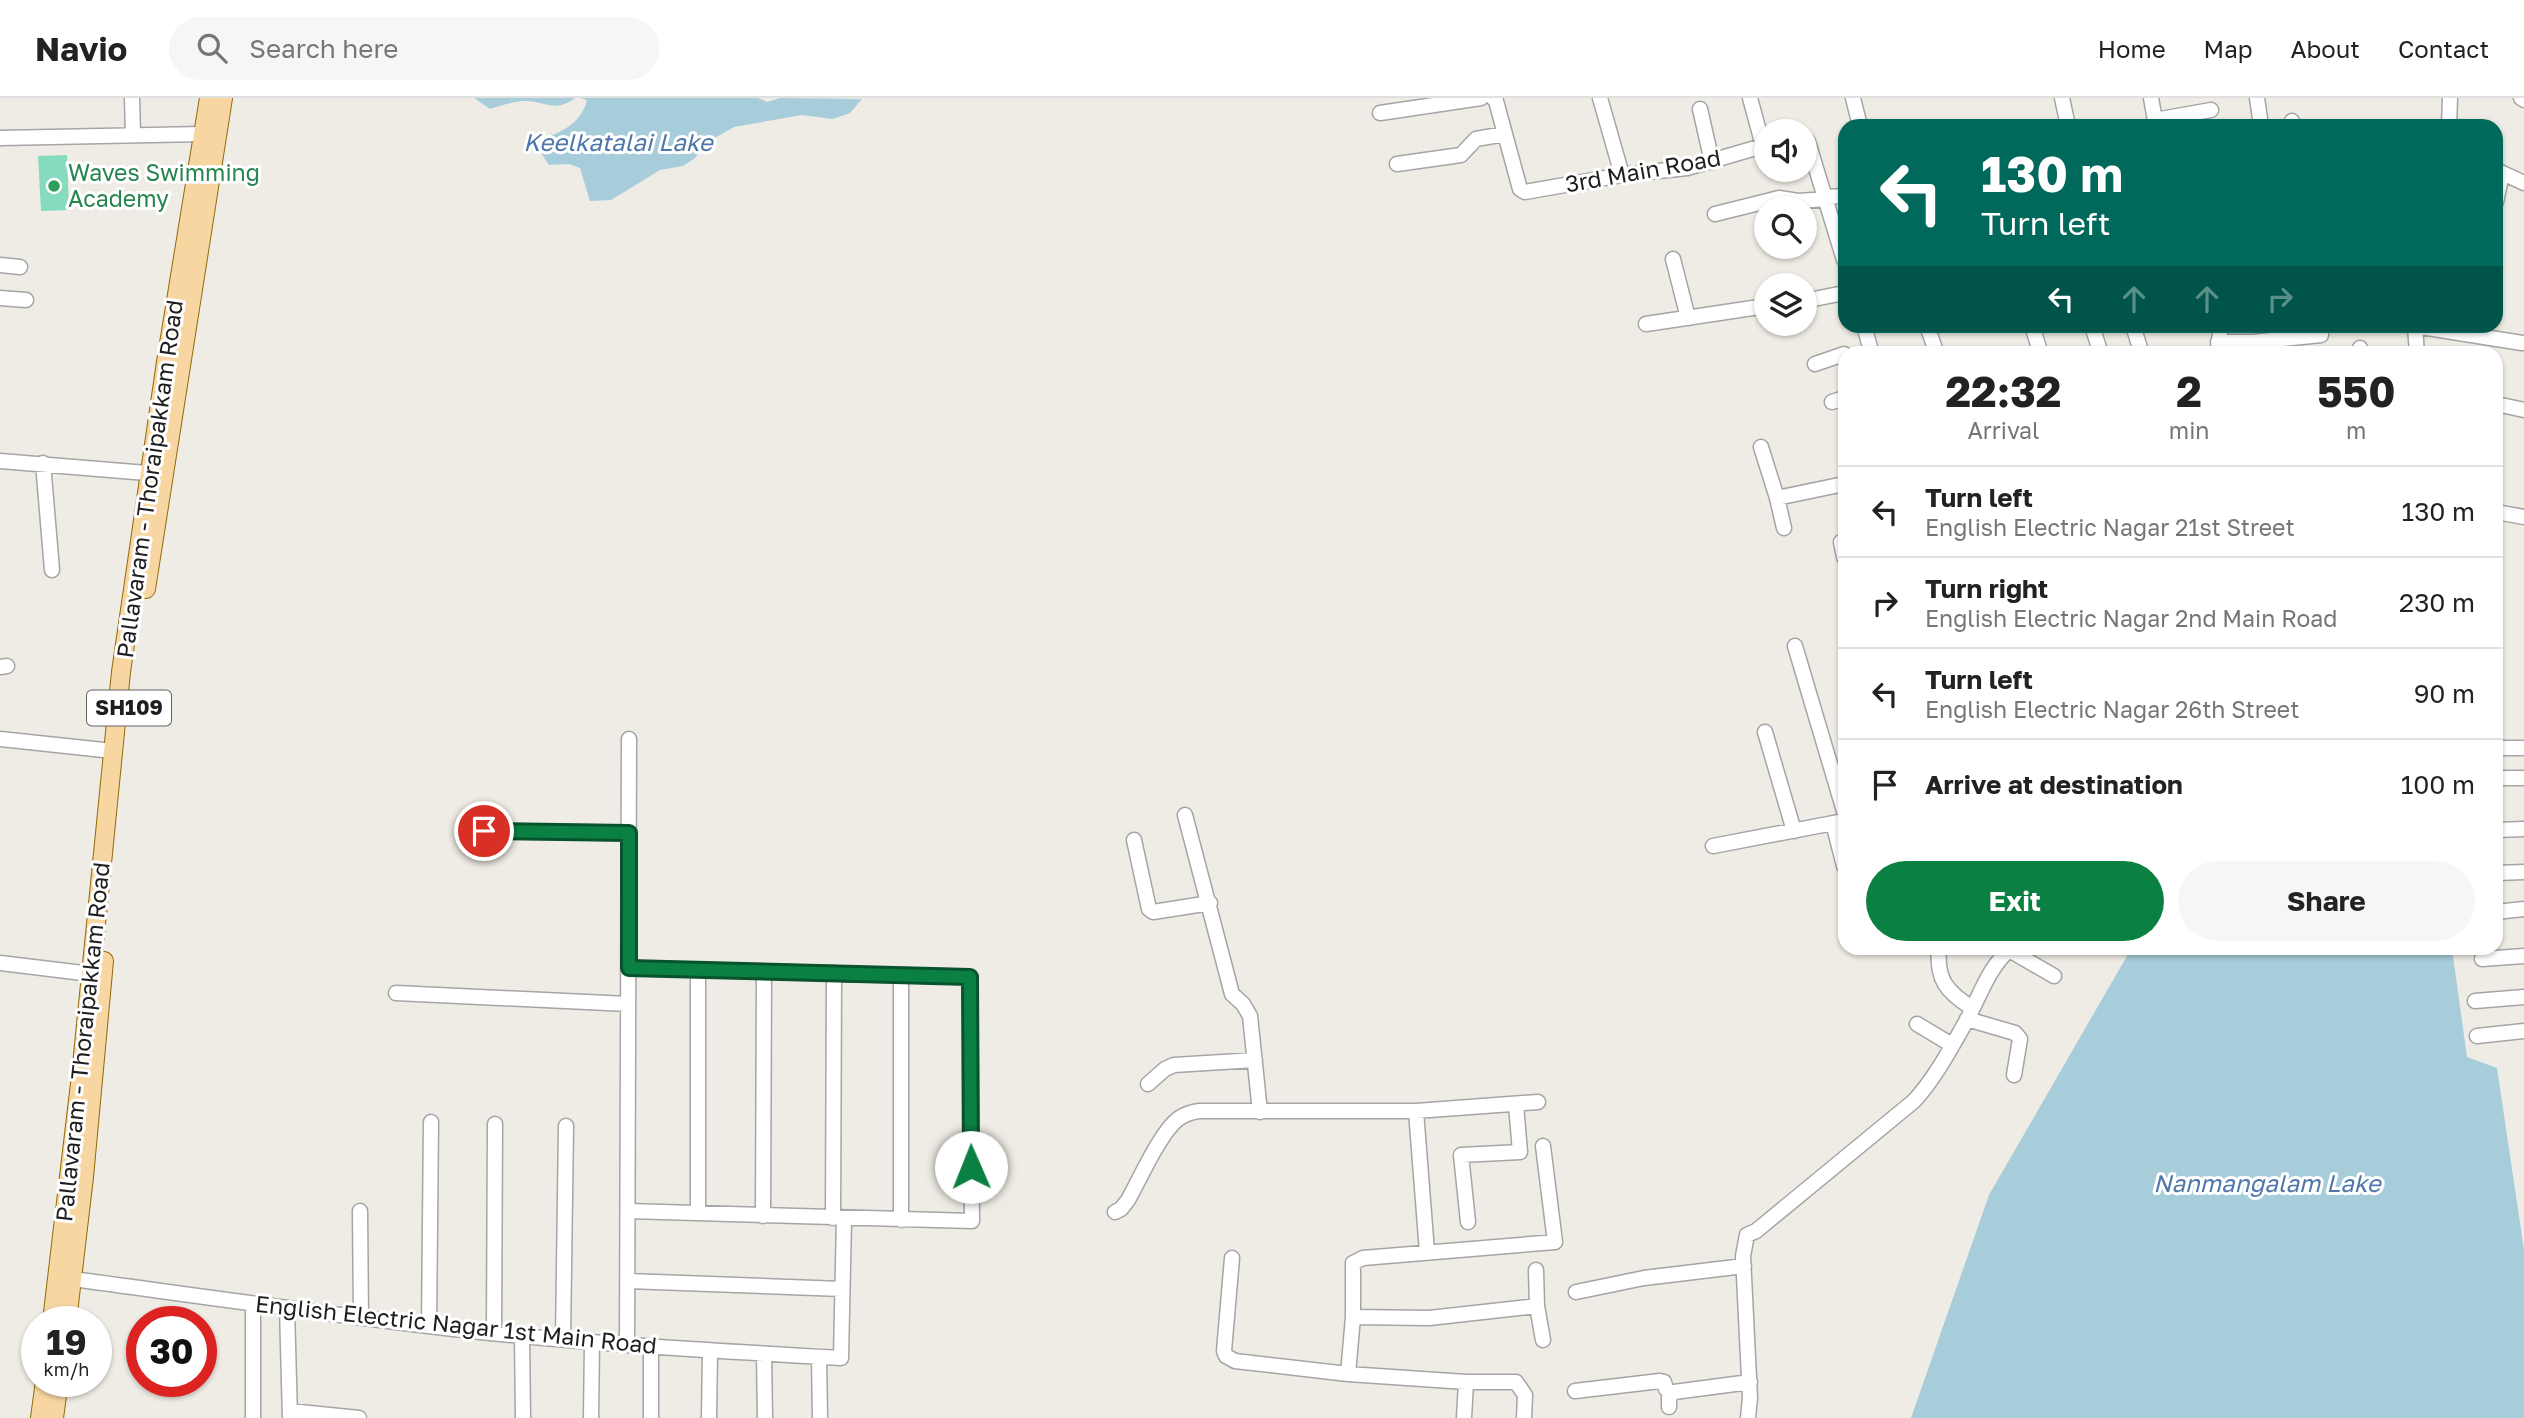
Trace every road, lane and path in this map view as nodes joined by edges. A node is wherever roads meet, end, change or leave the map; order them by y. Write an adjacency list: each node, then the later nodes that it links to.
1 (132, 98): 26 (street)
2 (209, 98): 24 (main road, Pallavaram - Thoraipakkam Road / SH109)
3 (223, 98): 60 (main road, Pallavaram - Thoraipakkam Road / SH109)
4 (1481, 98): 13 (street)
5 (1493, 98): 25 (street)
6 (1601, 98): 33 (street)
7 (1750, 98): 17 (street)
8 (1853, 98): 18 (street)
9 (2062, 98): 19 (street)
10 (2151, 98): 20 (street)
11 (2257, 98): 22 (street)
12 (2451, 98): 23 (street)
13 (1440, 101): 16 (street)
14 (1700, 109): 29 (street)
15 (2211, 110): 21 (street)
16 (1380, 113)
17 (1756, 119)
18 (1858, 119)
19 (2066, 119)
20 (2155, 119)
21 (2173, 119)
22 (2260, 119)
23 (2450, 119)
24 (202, 134): 26 (street); 60 (main road, Pallavaram - Thoraipakkam Road / SH109)
25 (1505, 134): 30 (street); 33 (street, 3rd Main Road)
26 (133, 135): 27 (street)
27 (0, 138)
28 (1754, 149): 29 (street, 3rd Main Road)
29 (1712, 162): 33 (street, 3rd Main Road)
30 (1397, 164)
31 (1817, 170): 36 (street)
32 (2503, 174): 34 (street)
33 (1622, 175)
34 (2524, 183)
35 (1838, 197): 36 (street)
36 (1826, 198): 37 (street); 38 (street)
37 (1715, 214)
38 (1838, 239)
39 (1673, 260): 47 (street)
40 (0, 265): 41 (street)
41 (20, 267)
42 (1838, 294): 44 (street)
43 (0, 298): 45 (street)
44 (1817, 298)
45 (26, 300)
46 (1754, 308): 47 (street)
47 (1688, 318): 48 (street)
48 (1646, 324)
49 (2459, 333): 51 (street)
50 (2321, 335): 52 (street)
51 (2522, 343)
52 (2225, 346)
53 (1838, 356): 54 (street)
54 (1815, 364)
55 (2503, 406): 56 (street)
56 (2524, 410)
57 (1761, 447): 62 (street)
58 (0, 461): 59 (street)
59 (43, 463): 60 (street); 66 (street)
60 (158, 474): 73 (main road, Pallavaram - Thoraipakkam Road / SH109); 136 (main road, Pallavaram - Thoraipakkam Road / SH109)
61 (1838, 485): 62 (street)
62 (1776, 498): 65 (street)
63 (2503, 513): 64 (street)
64 (2524, 517)
65 (1784, 528)
66 (52, 570)
67 (1795, 646): 76 (street)
68 (1765, 732): 82 (street)
69 (0, 739): 73 (street)
70 (629, 739): 83 (street)
71 (2503, 748): 72 (street)
72 (2524, 748)
73 (113, 751): 101 (main road, Pallavaram - Thoraipakkam Road / SH109)
74 (2503, 778): 75 (street)
75 (2524, 778)
76 (1838, 791)
77 (1185, 815): 88 (street)
78 (1838, 822): 82 (street)
79 (2524, 829): 80 (street)
80 (2503, 830)
81 (484, 831): 83 (street)
82 (1794, 831): 85 (street)
83 (629, 833): 97 (street)
84 (1134, 840): 88 (street)
85 (1713, 846)
86 (2524, 872): 87 (street)
87 (2503, 873)
88 (1210, 903): 113 (street)
89 (2524, 909): 90 (street)
90 (2503, 911)
91 (1938, 955): 108 (street)
92 (2005, 955): 108 (street)
93 (2020, 955): 103 (street)
94 (2524, 957): 95 (street)
95 (2482, 959)
96 (0, 963): 101 (street)
97 (629, 968): 98 (street); 107 (street)
98 (698, 970): 99 (street); 127 (street)
99 (764, 972): 100 (street); 128 (street)
100 (834, 973): 102 (street); 129 (street)
101 (91, 974): 141 (main road, Pallavaram - Thoraipakkam Road / SH109)
102 (901, 975): 130 (street); 130 (street)
103 (2054, 976)
104 (396, 993): 107 (street)
105 (2524, 997): 106 (street)
106 (2474, 1001)
107 (628, 1004): 125 (street)
108 (1970, 1014): 112 (street); 114 (street)
109 (1917, 1024): 112 (street)
110 (2524, 1031): 111 (street)
111 (2477, 1036)
112 (1952, 1045): 134 (street)
113 (1255, 1060): 115 (street); 119 (street)
114 (2014, 1075)
115 (1148, 1084)
116 (1538, 1102): 117 (street)
117 (1516, 1105): 118 (street); 131 (street)
118 (1416, 1111): 119 (street); 132 (street)
119 (1260, 1112): 126 (street)
120 (431, 1122): 147 (street)
121 (495, 1124): 148 (street)
122 (566, 1126): 150 (street)
123 (1543, 1146): 132 (street)
124 (360, 1211): 146 (street)
125 (628, 1211): 127 (street); 137 (street)
126 (1115, 1212)
127 (698, 1213): 128 (street)
128 (763, 1216): 129 (street)
129 (838, 1218): 130 (street); 138 (street)
130 (901, 1220)
131 (1468, 1222)
132 (1427, 1252): 145 (street)
133 (1231, 1258): 158 (street)
134 (1744, 1266): 139 (street); 160 (street)
135 (1536, 1270): 143 (street)
136 (73, 1279): 140 (street, English Electric Nagar 1st Main Road); 142 (main road, Pallavaram - Thoraipakkam Road / SH109)
137 (628, 1281): 138 (street); 153 (street)
138 (842, 1289): 157 (street, English Electric Nagar 1st Main Road)
139 (1576, 1292)
140 (253, 1304): 140 (street); 144 (street, English Electric Nagar 1st Main Road)
141 (54, 1306)
142 (69, 1306)
143 (1537, 1306): 145 (street); 151 (street)
144 (288, 1308): 146 (street, English Electric Nagar 1st Main Road); 164 (street)
145 (1353, 1317): 158 (street)
146 (361, 1318): 147 (street, English Electric Nagar 1st Main Road)
147 (429, 1326): 148 (street, English Electric Nagar 1st Main Road)
148 (494, 1333): 149 (street, English Electric Nagar 1st Main Road)
149 (522, 1335): 150 (street, English Electric Nagar 1st Main Road); 168 (street)
150 (563, 1339): 152 (street, English Electric Nagar 1st Main Road)
151 (1543, 1340)
152 (592, 1342): 153 (street, English Electric Nagar 1st Main Road); 169 (street)
153 (628, 1345): 154 (street, English Electric Nagar 1st Main Road)
154 (651, 1347): 155 (street, English Electric Nagar 1st Main Road); 170 (street)
155 (710, 1351): 156 (street, English Electric Nagar 1st Main Road); 171 (street)
156 (764, 1354): 157 (street, English Electric Nagar 1st Main Road); 172 (street)
157 (819, 1357): 173 (street)
158 (1348, 1374): 159 (street)
159 (1465, 1382): 174 (street); 175 (street)
160 (1749, 1382): 161 (street); 176 (street)
161 (1575, 1391)
162 (43, 1397): 165 (main road)
163 (57, 1397): 166 (main road)
164 (290, 1415): 167 (street)
165 (40, 1418)
166 (54, 1418)
167 (359, 1418)
168 (523, 1418)
169 (591, 1418)
170 (651, 1418)
171 (709, 1418)
172 (765, 1418)
173 (820, 1418)
174 (1464, 1418)
175 (1524, 1418)
176 (1748, 1418)

